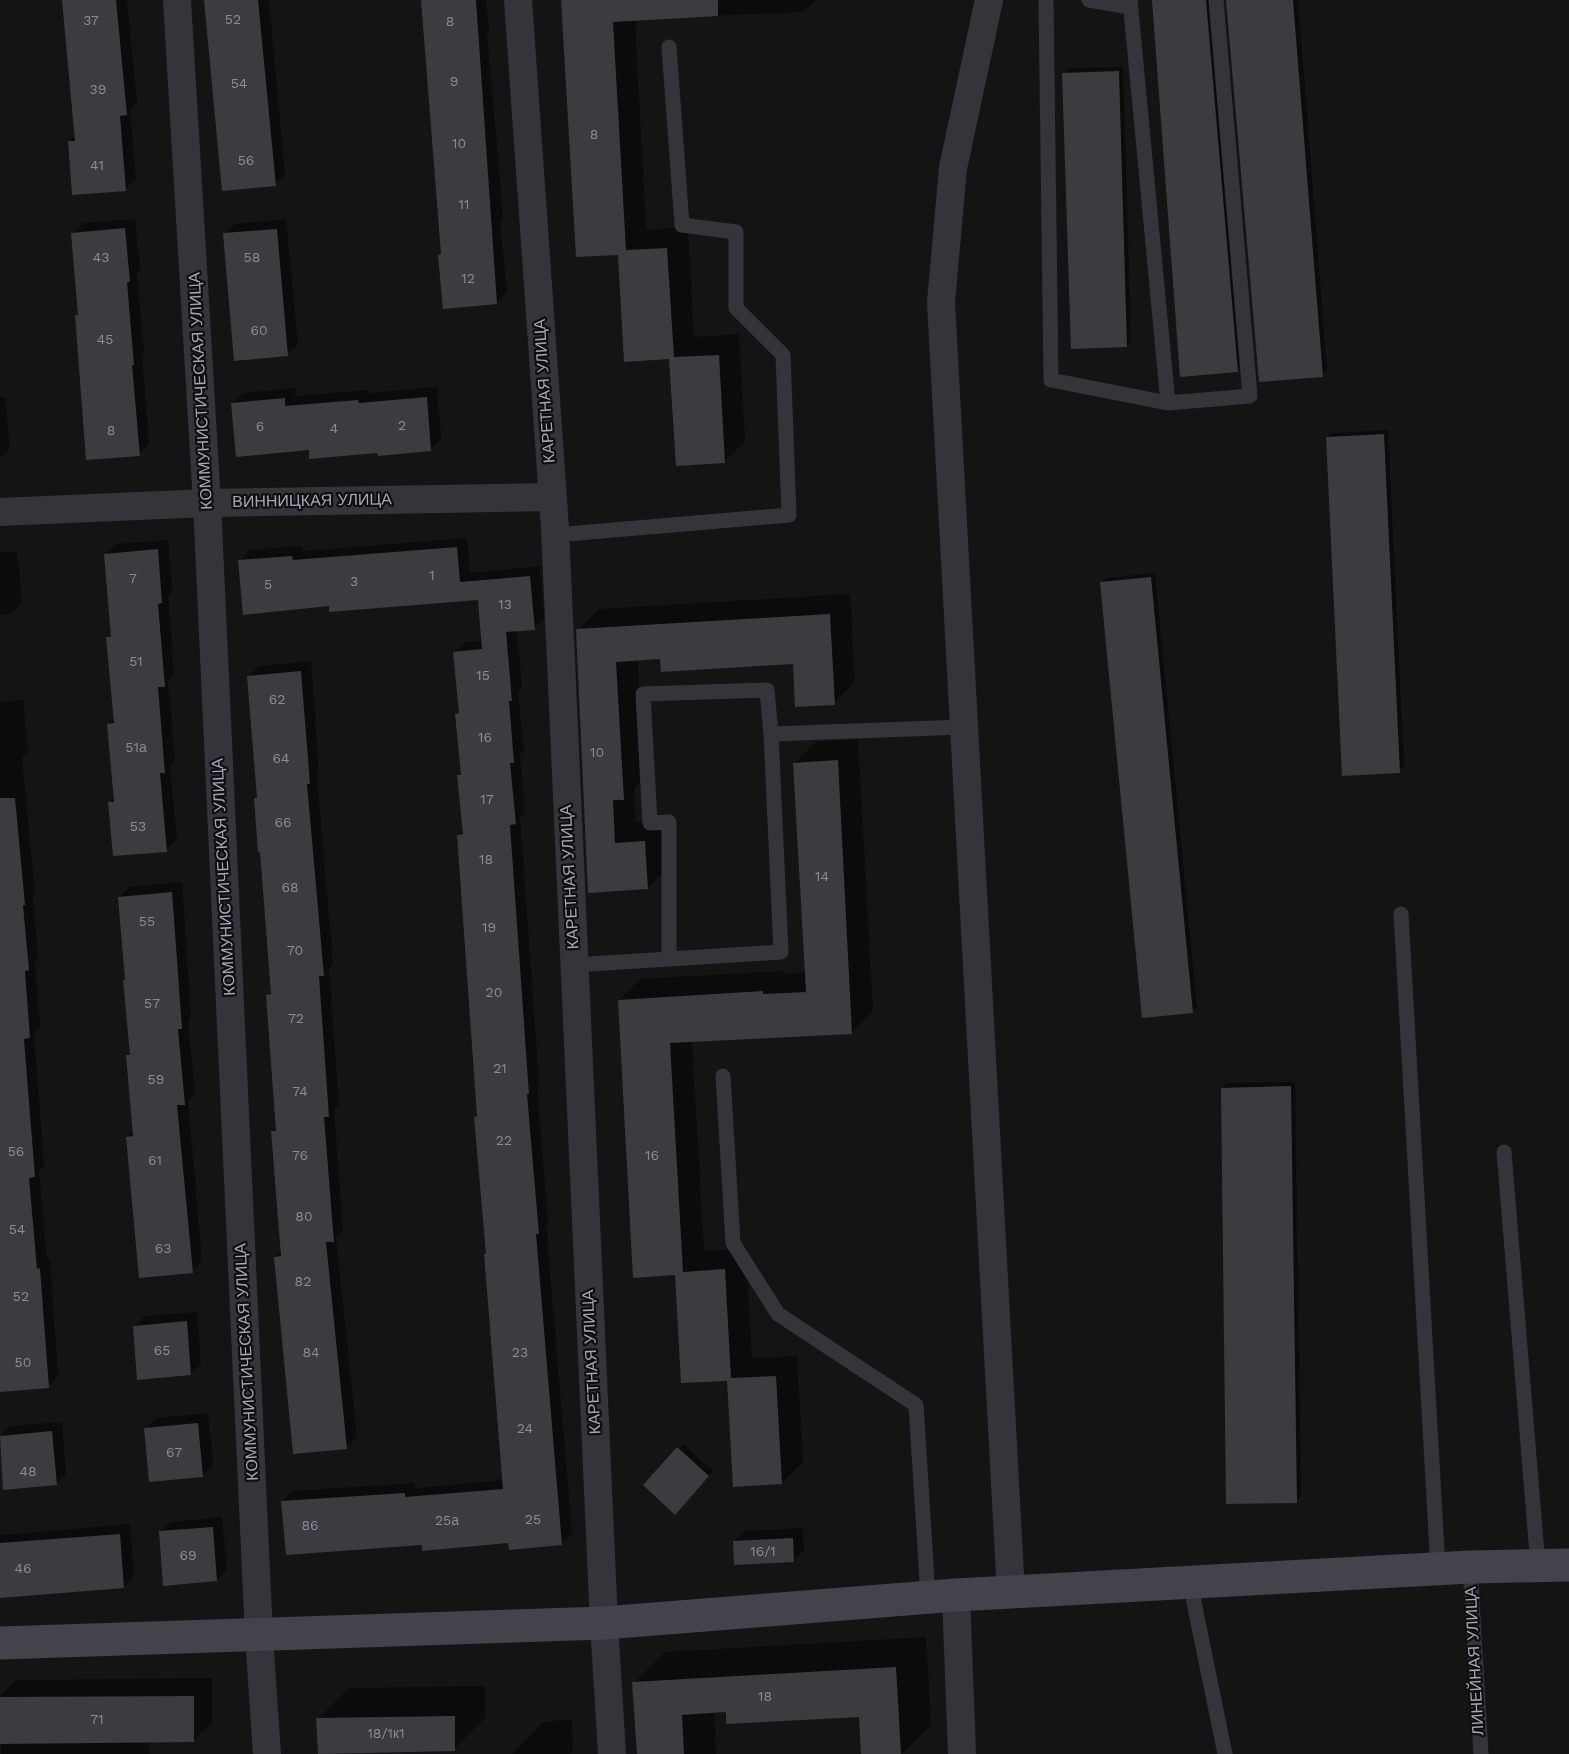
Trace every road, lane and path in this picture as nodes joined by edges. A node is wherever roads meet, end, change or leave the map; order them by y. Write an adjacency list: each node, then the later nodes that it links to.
1 (177, 0): 11 (street, КОММУНИСТИЧЕСКАЯ УЛИЦА)
2 (518, 0): 10 (street, КАРЕТНАЯ УЛИЦА)
3 (989, 0): 14 (street)
4 (1046, 0): 9 (lane)
5 (1089, 0): 7 (lane)
6 (1216, 0): 9 (lane)
7 (1130, 3): 9 (lane)
8 (669, 47): 13 (lane)
9 (1168, 403)
10 (552, 497): 11 (street, ВИННИЦКАЯ УЛИЦА); 13 (street, КАРЕТНАЯ УЛИЦА)
11 (207, 503): 12 (street, ВИННИЦКАЯ УЛИЦА); 28 (street, КОММУНИСТИЧЕСКАЯ УЛИЦА)
12 (0, 512)
13 (555, 535): 18 (street, КАРЕТНАЯ УЛИЦА)
14 (964, 727): 15 (lane); 25 (street)
15 (771, 734): 17 (lane); 17 (lane)
16 (1401, 914): 23 (lane)
17 (669, 959): 18 (lane)
18 (574, 965): 27 (street, КАРЕТНАЯ УЛИЦА)
19 (723, 1076): 26 (lane)
20 (1504, 1152): 21 (lane)
21 (1553, 1565): 22 (main road)
22 (1470, 1567): 23 (main road); 34 (lane, ЛИНЕЙНАЯ УЛИЦА)
23 (1437, 1569): 24 (main road)
24 (1190, 1583): 25 (main road); 33 (lane)
25 (1011, 1593): 26 (main road)
26 (942, 1596): 27 (main road); 32 (street)
27 (604, 1623): 28 (main road); 31 (street, КАРЕТНАЯ УЛИЦА)
28 (259, 1636): 29 (main road); 30 (street, КОММУНИСТИЧЕСКАЯ УЛИЦА)
29 (0, 1643)
30 (267, 1754)
31 (612, 1754)
32 (962, 1754)
33 (1225, 1754)
34 (1481, 1754)

